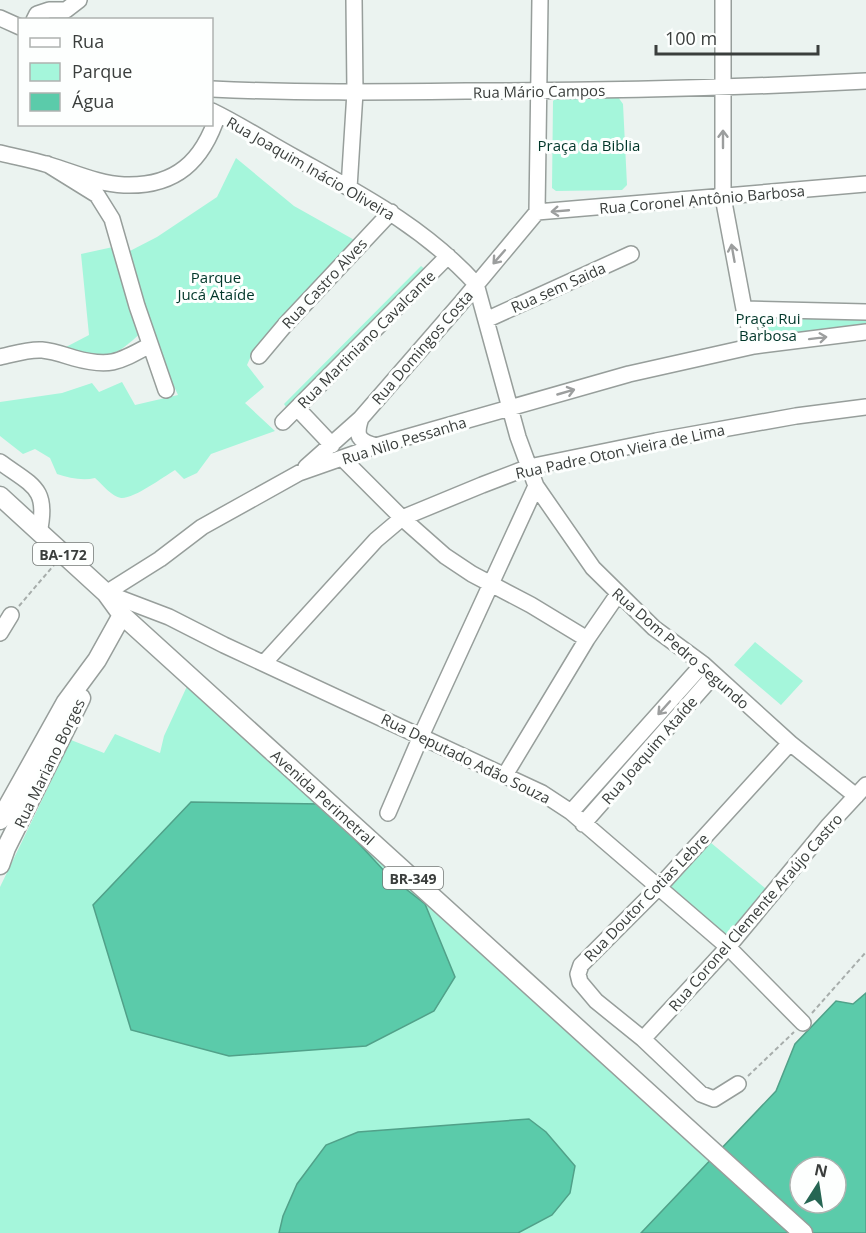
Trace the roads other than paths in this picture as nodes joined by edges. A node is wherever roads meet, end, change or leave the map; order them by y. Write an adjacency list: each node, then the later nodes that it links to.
1 (79, 0): 6 (street)
2 (354, 0): 12 (street)
3 (540, 0): 11 (street)
4 (723, 0): 10 (street)
5 (0, 18): 7 (street)
6 (35, 18)
7 (18, 26)
8 (866, 81): 10 (street, Rua Mário Campos)
9 (213, 89): 12 (street, Rua Mário Campos)
10 (724, 89): 11 (street, Rua Mário Campos); 19 (street, one-way to 10)
11 (538, 91): 12 (street, Rua Mário Campos); 21 (street)
12 (355, 92): 18 (street)
13 (215, 113): 18 (street, Rua Joaquim Inácio Oliveira)
14 (213, 126): 16 (street)
15 (0, 153): 16 (street)
16 (47, 164): 29 (street)
17 (866, 184): 19 (street, Rua Coronel Antônio Barbosa)
18 (349, 188): 20 (street, Rua Joaquim Inácio Oliveira)
19 (723, 197): 21 (street, Rua Coronel Antônio Barbosa, one-way to 21); 25 (street, one-way to 19)
20 (391, 212): 23 (street, Rua Joaquim Inácio Oliveira); 31 (street, Rua Castro Alves)
21 (537, 212): 24 (street, Rua Domingos Costa, one-way to 24)
22 (631, 254): 27 (street, Rua sem Saida)
23 (448, 256): 24 (street, Rua Joaquim Inácio Oliveira); 35 (street, Rua Martiniano Cavalcante)
24 (476, 284): 27 (street, Rua Joaquim Inácio Oliveira); 37 (street, Rua Domingos Costa)
25 (744, 309): 26 (street); 30 (street)
26 (866, 312)
27 (486, 320): 36 (street, Rua Joaquim Inácio Oliveira)
28 (866, 332): 30 (street, Rua Nilo Pessanha, one-way to 28)
29 (150, 345): 32 (street); 33 (street)
30 (754, 346): 36 (street, Rua Nilo Pessanha, one-way to 30)
31 (259, 356)
32 (0, 357)
33 (165, 390)
34 (866, 407): 43 (street, Rua Padre Oton Vieira de Lima)
35 (297, 408): 38 (street, Rua Martiniano Cavalcante); 39 (street)
36 (509, 408): 40 (street, Rua Nilo Pessanha); 43 (street, Rua Dom Pedro Segundo)
37 (361, 418): 39 (street, Rua Domingos Costa); 40 (street)
38 (283, 422)
39 (332, 445): 44 (street, Rua Domingos Costa)
40 (376, 446): 41 (street, Rua Nilo Pessanha)
41 (343, 459): 44 (street, Rua Nilo Pessanha); 47 (street)
42 (0, 462): 48 (street)
43 (529, 467): 45 (street, Rua Dom Pedro Segundo); 47 (street, Rua Padre Oton Vieira de Lima)
44 (299, 473): 50 (street)
45 (536, 486): 49 (street); 51 (street, Rua Dom Pedro Segundo)
46 (0, 496): 48 (main road, Avenida Perimetral / BA-172)
47 (402, 518): 49 (street); 57 (street, Rua Padre Oton Vieira de Lima)
48 (39, 533): 50 (main road, Avenida Perimetral / BA-172)
49 (490, 584): 55 (street); 60 (street)
50 (106, 593): 53 (main road, Avenida Perimetral / BA-172); 57 (street, Rua Deputado Adão Souza)
51 (618, 594): 55 (street); 58 (street, Rua Dom Pedro Segundo)
52 (11, 615): 54 (street)
53 (122, 615): 56 (main road, Rua Mariano Borges); 74 (main road, Avenida Perimetral / BR-349)
54 (0, 633)
55 (587, 639): 62 (street)
56 (97, 660): 66 (main road, Rua Mariano Borges); 68 (main road, Rua Mariano Borges)
57 (264, 663): 60 (street, Rua Deputado Adão Souza)
58 (702, 664): 59 (street, Rua Dom Pedro Segundo); 64 (street, Rua Joaquim Ataíde, one-way to 64)
59 (714, 675): 61 (street, Rua Dom Pedro Segundo); 67 (street, Rua Joaquim Ataíde)
60 (421, 736): 62 (street, Rua Deputado Adão Souza); 65 (street)
61 (790, 743): 63 (street, Rua Dom Pedro Segundo); 69 (street, Rua Doutor Cotias Lebre)
62 (505, 775): 64 (street, Rua Deputado Adão Souza)
63 (861, 791): 70 (street, Rua Coronel Clemente Araújo Castro)
64 (571, 812): 67 (street, Rua Deputado Adão Souza)
65 (388, 813)
66 (0, 820)
67 (583, 824): 69 (street, Rua Deputado Adão Souza)
68 (2, 853)
69 (659, 887): 70 (street, Rua Deputado Adão Souza); 72 (street, Rua Doutor Cotias Lebre)
70 (728, 947): 71 (street, Rua Deputado Adão Souza); 72 (street, Rua Coronel Clemente Araújo Castro)
71 (803, 1023)
72 (643, 1039): 73 (street, Rua Doutor Cotias Lebre)
73 (738, 1084)
74 (803, 1233)

